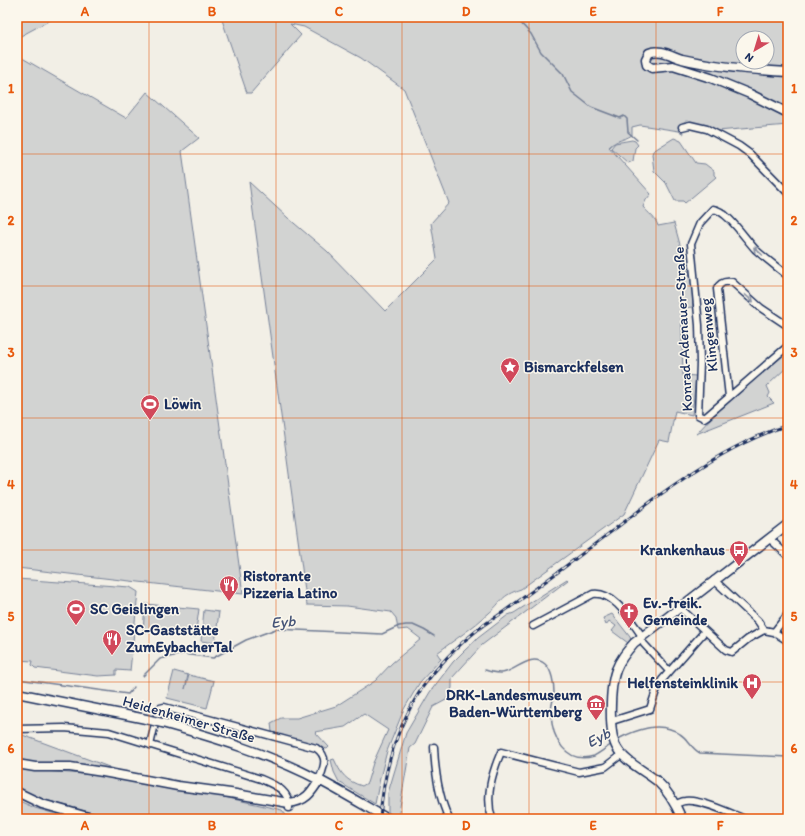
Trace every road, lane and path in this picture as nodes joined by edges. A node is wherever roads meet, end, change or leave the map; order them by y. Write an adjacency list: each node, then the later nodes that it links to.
1 (788, 72): 2 (street)
2 (788, 113)
3 (682, 127): 4 (street)
4 (787, 194)
5 (788, 276): 8 (street, Konrad-Adenauer-Straße, one-way to 8)
6 (788, 326): 8 (street, Klingenweg, one-way to 6)
7 (788, 346): 8 (street, Konrad-Adenauer-Straße)
8 (729, 397)
9 (788, 524): 10 (street)
10 (769, 538): 11 (street); 12 (street)
11 (788, 556)
12 (714, 580): 13 (street); 16 (street)
13 (679, 608): 17 (street); 19 (street)
14 (788, 614): 18 (street)
15 (533, 626): 19 (street)
16 (764, 630): 17 (street); 18 (street)
17 (706, 631): 21 (street)
18 (774, 632): 20 (street)
19 (643, 640): 21 (street); 23 (street)
20 (788, 641)
21 (669, 671): 23 (street)
22 (17, 693): 29 (street, Heidenheimer Straße, bridge)
23 (612, 721): 27 (street)
24 (17, 729): 25 (street)
25 (150, 745): 29 (street); 32 (street)
26 (434, 747): 35 (street)
27 (619, 751): 31 (street); 36 (street)
28 (17, 764): 32 (street)
29 (319, 780): 32 (street); 34 (street, Heidenheimer Straße)
30 (17, 792): 33 (street)
31 (676, 804): 37 (street); 38 (street)
32 (289, 806)
33 (95, 819)
34 (388, 819)
35 (449, 819)
36 (492, 819)
37 (682, 819)
38 (745, 819)

